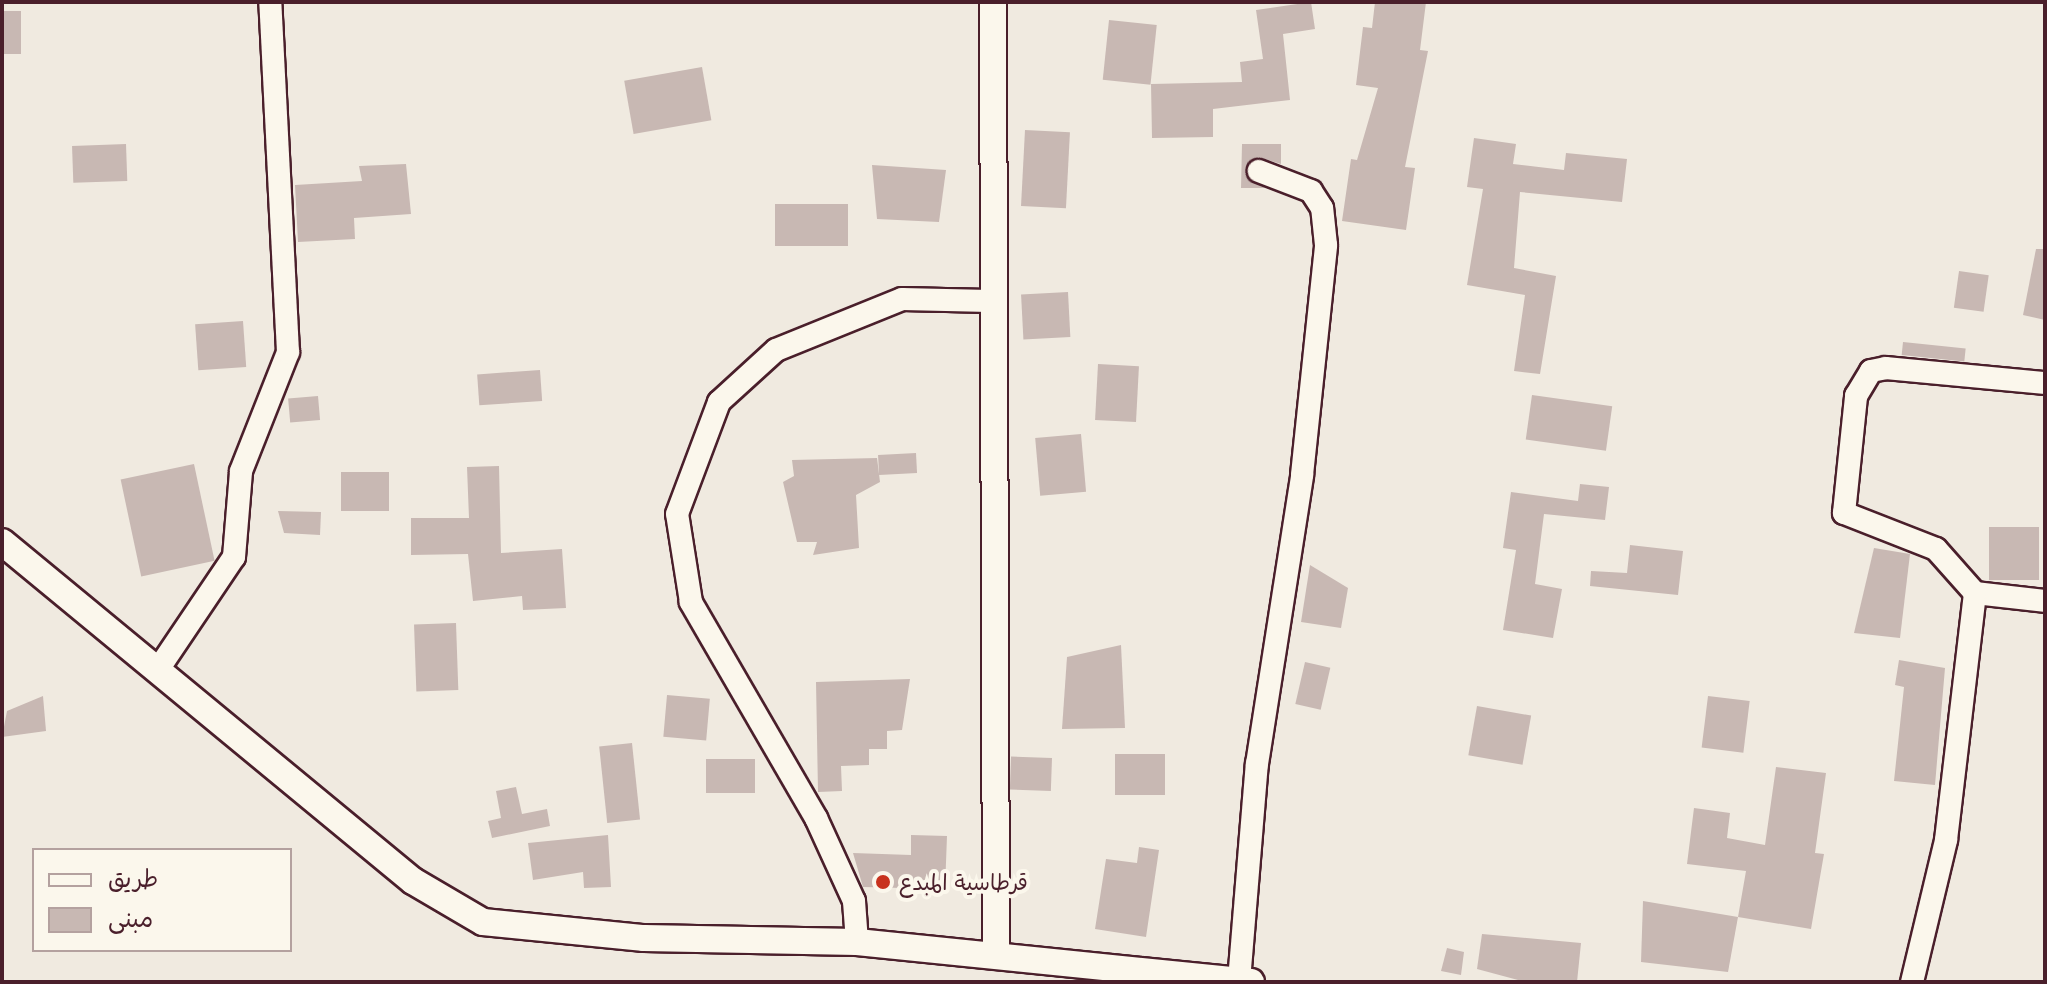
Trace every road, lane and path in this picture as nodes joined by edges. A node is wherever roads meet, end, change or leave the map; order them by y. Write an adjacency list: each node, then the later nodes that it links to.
1 (270, 2): 9 (street)
2 (993, 2): 4 (street)
3 (1259, 171): 12 (street)
4 (990, 301): 10 (street); 11 (street)
5 (2045, 383): 7 (street)
6 (2, 542): 9 (street)
7 (1975, 593): 8 (street); 13 (street)
8 (2045, 601)
9 (159, 668): 10 (street)
10 (857, 942): 11 (street)
11 (996, 953): 12 (street)
12 (1245, 981)
13 (1912, 982)

